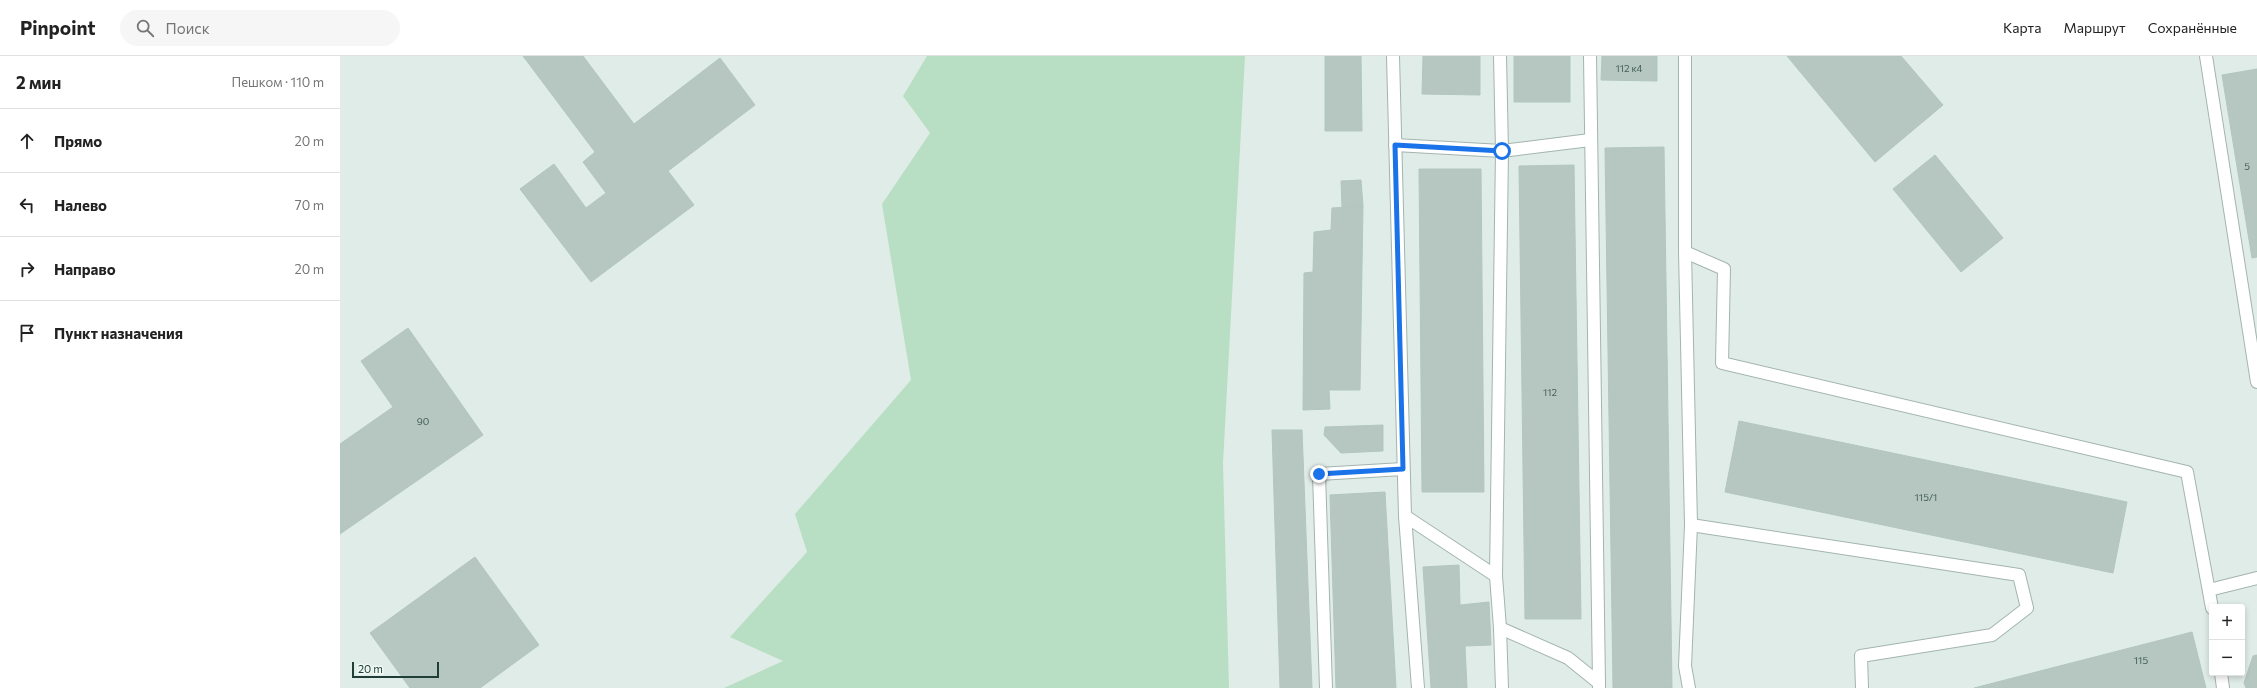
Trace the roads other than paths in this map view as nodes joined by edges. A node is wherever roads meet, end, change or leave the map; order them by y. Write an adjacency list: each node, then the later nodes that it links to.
1 (1393, 56): 7 (lane)
2 (1500, 56): 8 (lane)
3 (1590, 56): 6 (lane)
4 (1685, 56): 9 (lane)
5 (2206, 56): 10 (lane)
6 (1590, 140): 8 (lane); 20 (lane)
7 (1395, 145): 8 (lane); 11 (lane)
8 (1502, 151): 14 (lane)
9 (1685, 252): 13 (lane); 16 (lane)
10 (2257, 382)
11 (1403, 469): 12 (lane); 21 (lane)
12 (1405, 516): 14 (lane); 22 (lane)
13 (1691, 525): 24 (lane); 25 (lane)
14 (1496, 576): 18 (lane)
15 (2257, 578): 16 (lane)
16 (2209, 590): 17 (lane)
17 (2211, 604)
18 (1500, 628): 20 (lane); 23 (lane)
19 (2221, 676): 26 (lane)
20 (1599, 685)
21 (1326, 688)
22 (1418, 688)
23 (1502, 688)
24 (1689, 688)
25 (1862, 688)
26 (2223, 688)

